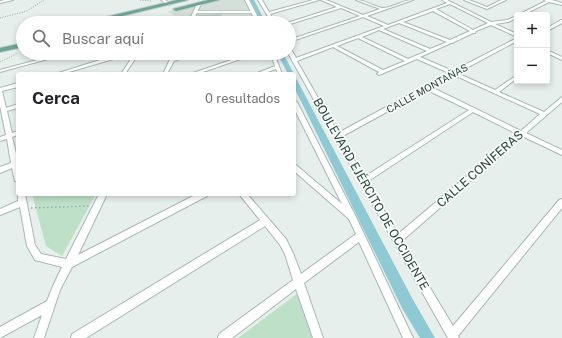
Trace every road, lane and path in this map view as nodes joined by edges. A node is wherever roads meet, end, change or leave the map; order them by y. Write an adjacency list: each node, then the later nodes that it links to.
1 (12, 0): 16 (street)
2 (44, 0): 33 (path)
3 (185, 0): 17 (main road)
4 (216, 0): 19 (main road)
5 (247, 0): 25 (street)
6 (268, 0): 15 (street)
7 (317, 0): 28 (street)
8 (323, 0): 21 (street)
9 (361, 0): 22 (street)
10 (411, 0): 22 (street)
11 (444, 0): 18 (street)
12 (466, 0): 13 (street)
13 (504, 0)
14 (548, 0): 20 (street); 26 (street)
15 (260, 1): 28 (street)
16 (0, 2)
17 (166, 2): 29 (main road)
18 (450, 3): 23 (street); 38 (street)
19 (199, 4): 24 (street); 27 (main road)
20 (562, 4)
21 (341, 7): 32 (street); 35 (street)
22 (384, 9): 32 (street)
23 (434, 10): 37 (street); 42 (street)
24 (196, 12): 25 (lane); 30 (street)
25 (253, 12): 31 (street)
26 (526, 12)
27 (153, 14)
28 (268, 14)
29 (111, 16)
30 (194, 16)
31 (256, 16)
32 (363, 16): 39 (street); 46 (street)
33 (0, 18)
34 (514, 18): 38 (street)
35 (296, 21)
36 (562, 21): 40 (street)
37 (400, 22): 39 (street); 49 (street)
38 (491, 23): 42 (street); 43 (street)
39 (388, 26): 41 (street)
40 (550, 28)
41 (379, 30): 44 (street); 53 (street)
42 (474, 32): 49 (street)
43 (514, 36)
44 (359, 37): 50 (street); 69 (street)
45 (15, 39): 48 (main road)
46 (296, 39)
47 (514, 40): 79 (street, CALLE MONTAÑAS)
48 (0, 42)
49 (452, 42): 53 (street)
50 (334, 46): 67 (street); 69 (street)
51 (16, 47): 52 (main road)
52 (0, 50)
53 (431, 51): 58 (street)
54 (562, 52): 55 (street)
55 (550, 53)
56 (16, 54): 70 (path)
57 (550, 54): 59 (street)
58 (417, 58): 69 (street); 79 (street)
59 (562, 59)
60 (40, 60): 72 (street)
61 (107, 60): 68 (street)
62 (132, 60): 74 (street)
63 (171, 60): 75 (street)
64 (235, 60): 76 (street)
65 (274, 60): 71 (street)
66 (295, 60): 94 (street, BOULEVARD EJÉRCITO DE OCCIDENTE)
67 (296, 60)
68 (103, 61): 73 (street)
69 (409, 61)
70 (0, 62)
71 (276, 67): 77 (street); 78 (street)
72 (0, 70)
73 (64, 72)
74 (124, 72)
75 (166, 72)
76 (198, 72)
77 (262, 72)
78 (279, 72)
79 (454, 74): 82 (street, CALLE MONTAÑAS); 84 (street)
80 (514, 78): 84 (street)
81 (16, 86): 83 (street)
82 (428, 88): 89 (street); 94 (street, CALLE MONTAÑAS)
83 (0, 91): 88 (street)
84 (495, 92): 90 (street)
85 (562, 99): 90 (street, CALLE CONÍFERAS)
86 (296, 106): 108 (street, BOULEVARD EJÉRCITO DE OCCIDENTE)
87 (16, 107): 88 (street)
88 (4, 110): 93 (street)
89 (473, 110): 91 (street); 100 (street)
90 (544, 114): 91 (street, CALLE CONÍFERAS)
91 (522, 133): 96 (street); 111 (street, CALLE CONÍFERAS)
92 (16, 134): 93 (street)
93 (9, 136): 95 (street); 97 (street)
94 (337, 136): 100 (street, BOULEVARD EJÉRCITO DE OCCIDENTE)
95 (0, 138)
96 (562, 153)
97 (16, 164): 99 (street)
98 (296, 169): 108 (street)
99 (0, 170)
100 (363, 182): 111 (street, BOULEVARD EJÉRCITO DE OCCIDENTE)
101 (102, 196): 106 (street)
102 (200, 196): 112 (street)
103 (245, 196): 109 (street)
104 (22, 201): 106 (path); 107 (street); 112 (street)
105 (562, 202): 116 (street)
106 (97, 205): 112 (street)
107 (0, 212)
108 (353, 219): 110 (street, BOULEVARD EJÉRCITO DE OCCIDENTE)
109 (266, 221): 113 (street); 118 (street)
110 (360, 236): 113 (street); 121 (street, BOULEVARD EJÉRCITO DE OCCIDENTE)
111 (398, 239): 116 (street, BOULEVARD EJÉRCITO DE OCCIDENTE)
112 (68, 264): 114 (street)
113 (298, 282): 119 (street); 120 (street)
114 (49, 305): 115 (street); 117 (street)
115 (0, 333)
116 (453, 336)
117 (39, 338)
118 (76, 338)
119 (223, 338)
120 (318, 338)
121 (408, 338)

